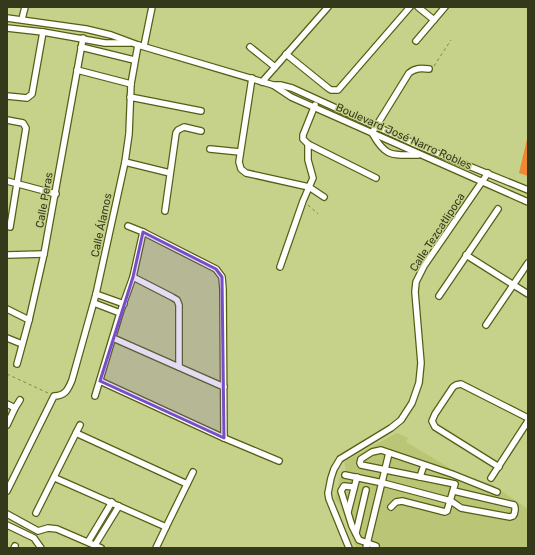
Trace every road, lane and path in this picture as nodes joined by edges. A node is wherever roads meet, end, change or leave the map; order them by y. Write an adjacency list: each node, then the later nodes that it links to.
1 (25, 7): 8 (street)
2 (152, 7): 15 (street, Calle Álamos)
3 (410, 7): 18 (street)
4 (418, 7): 9 (street)
5 (445, 7): 9 (street)
6 (325, 8): 18 (street)
7 (7, 18): 8 (street, Boulevard José Narro Robles)
8 (22, 19): 15 (street, Boulevard José Narro Robles)
9 (434, 20): 14 (street)
10 (7, 28): 11 (street, Boulevard José Narro Robles)
11 (43, 32): 12 (street, Boulevard José Narro Robles); 27 (street)
12 (83, 38): 15 (street, Boulevard José Narro Robles); 16 (street, Calle Peras)
13 (451, 40): 21 (path)
14 (416, 41)
15 (138, 44): 19 (street, Calle Álamos); 23 (street, Boulevard José Narro Robles)
16 (81, 47): 19 (street); 22 (street, Calle Peras)
17 (250, 47): 20 (street)
18 (286, 54): 20 (street)
19 (134, 60): 25 (street, Calle Álamos)
20 (275, 67): 24 (street)
21 (429, 69): 33 (street)
22 (77, 70): 25 (street); 49 (street, Calle Peras)
23 (252, 78): 24 (street, Boulevard José Narro Robles); 38 (street)
24 (262, 82): 26 (street, Boulevard José Narro Robles)
25 (131, 84): 28 (street, Calle Álamos)
26 (273, 85): 29 (street, Boulevard José Narro Robles); 30 (street, Boulevard José Narro Robles)
27 (7, 96)
28 (130, 97): 31 (street); 40 (street, Calle Álamos)
29 (317, 100): 30 (street); 33 (street, Boulevard José Narro Robles)
30 (314, 107): 35 (street, Boulevard José Narro Robles); 36 (street)
31 (201, 111)
32 (7, 120): 46 (street)
33 (376, 126): 35 (street); 42 (street, Boulevard José Narro Robles)
34 (201, 131): 41 (street)
35 (372, 134): 39 (street, Boulevard José Narro Robles); 39 (street)
36 (308, 144): 43 (street); 47 (street)
37 (210, 149): 38 (street)
38 (240, 152): 47 (street)
39 (422, 155): 45 (street, Boulevard José Narro Robles)
40 (125, 162): 41 (street); 66 (street, Calle Álamos)
41 (170, 173): 54 (street)
42 (488, 173): 45 (street, Calle Tezcatlipoca); 48 (street, Boulevard José Narro Robles)
43 (376, 178)
44 (7, 181): 46 (street)
45 (482, 182): 52 (street, Boulevard José Narro Robles); 130 (street, Calle Tezcatlipoca)
46 (17, 183): 49 (street); 57 (street)
47 (309, 186): 50 (street); 51 (street)
48 (528, 190)
49 (56, 194): 59 (street, Calle Peras)
50 (324, 197)
51 (303, 201): 55 (path); 63 (street)
52 (528, 202)
53 (498, 209): 61 (street)
54 (164, 211)
55 (318, 214)
56 (128, 226): 58 (street)
57 (10, 227)
58 (144, 232): 64 (street); 82 (street)
59 (44, 254): 60 (street); 73 (street, Calle Peras)
60 (7, 255)
61 (466, 255): 65 (street); 68 (street)
62 (528, 263): 65 (street)
63 (280, 267)
64 (133, 277): 70 (street); 79 (street)
65 (514, 285): 67 (street); 74 (street)
66 (96, 294): 69 (street, Calle Álamos); 70 (street)
67 (528, 294)
68 (439, 296)
69 (94, 303): 72 (street); 83 (street, Calle Álamos)
70 (124, 304): 72 (street)
71 (7, 309): 73 (street)
72 (120, 313): 76 (street)
73 (29, 320): 77 (street, Calle Peras)
74 (486, 325)
75 (7, 338): 77 (street)
76 (113, 338): 79 (street); 81 (street)
77 (22, 344): 78 (street, Calle Peras)
78 (17, 364)
79 (179, 367): 82 (street)
80 (7, 374): 83 (path)
81 (100, 381): 84 (street); 92 (street)
82 (224, 387): 92 (street)
83 (54, 396): 107 (street)
84 (95, 396)
85 (20, 400): 87 (street)
86 (7, 404): 87 (street)
87 (14, 408): 89 (street)
88 (528, 419): 96 (street); 96 (street)
89 (7, 424)
90 (80, 425): 91 (street)
91 (76, 434): 102 (street); 105 (street)
92 (224, 438): 94 (street)
93 (389, 453): 95 (street); 97 (street); 97 (street)
94 (279, 461)
95 (424, 465): 101 (street); 110 (street)
96 (499, 466): 103 (street)
97 (385, 470): 101 (street); 104 (street)
98 (193, 472): 105 (street)
99 (345, 475): 100 (street)
100 (357, 477): 104 (street); 106 (street)
101 (420, 477): 109 (street)
102 (55, 478): 112 (street); 116 (street)
103 (491, 478)
104 (382, 483): 111 (street); 125 (street)
105 (187, 484): 119 (street)
106 (354, 487): 115 (street); 115 (street)
107 (7, 490)
108 (366, 490): 121 (street)
109 (454, 491): 111 (street); 111 (street)
110 (497, 492)
111 (451, 500): 114 (street)
112 (112, 502): 113 (street); 123 (street)
113 (119, 506): 119 (street); 124 (street)
114 (391, 507)
115 (348, 512): 121 (street)
116 (36, 513)
117 (7, 514): 120 (street)
118 (7, 524): 122 (street)
119 (166, 527): 129 (street)
120 (38, 531): 122 (street); 123 (street)
121 (355, 534): 125 (street)
122 (34, 538): 127 (street)
123 (88, 542): 124 (street)
124 (95, 545): 128 (street)
125 (366, 546): 126 (street)
126 (376, 546)
127 (41, 548)
128 (101, 548)
129 (156, 548)
130 (349, 548)

